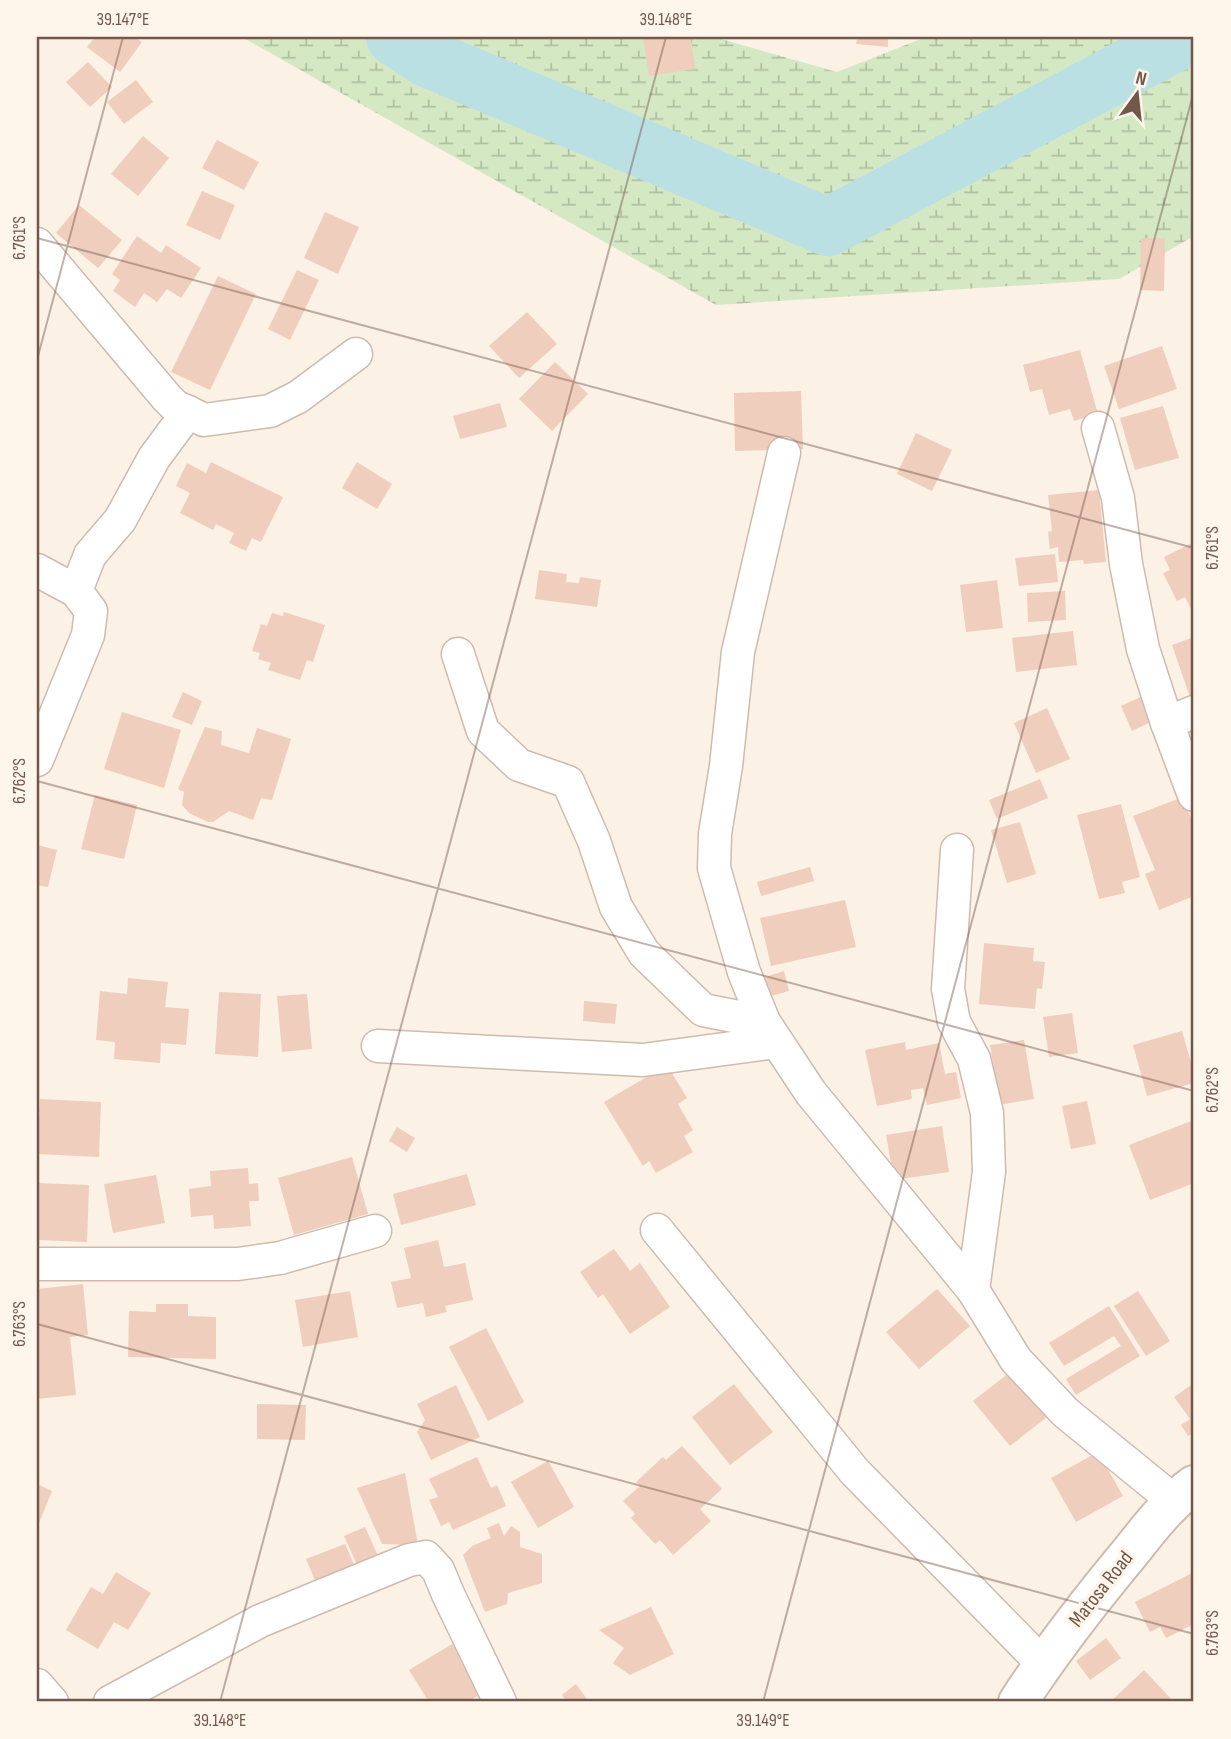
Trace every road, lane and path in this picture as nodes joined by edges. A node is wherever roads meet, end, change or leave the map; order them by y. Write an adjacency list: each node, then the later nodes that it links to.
1 (37, 244): 3 (street)
2 (356, 354): 3 (street)
3 (188, 412): 7 (street)
4 (1098, 428): 9 (street)
5 (784, 453): 13 (street)
6 (37, 570): 7 (street)
7 (76, 591): 10 (street)
8 (458, 654): 13 (street)
9 (1180, 717): 11 (street)
10 (37, 760)
11 (1194, 795)
12 (957, 850): 18 (street)
13 (770, 1032): 14 (street); 18 (street)
14 (378, 1046)
15 (657, 1230): 20 (street)
16 (375, 1231): 17 (street)
17 (37, 1264)
18 (973, 1290): 19 (street)
19 (1184, 1492): 20 (street, Matosa Road)
20 (1042, 1664): 25 (street, Matosa Road)
21 (37, 1685): 22 (street)
22 (52, 1702)
23 (110, 1702): 24 (street)
24 (500, 1702)
25 (1018, 1702)

